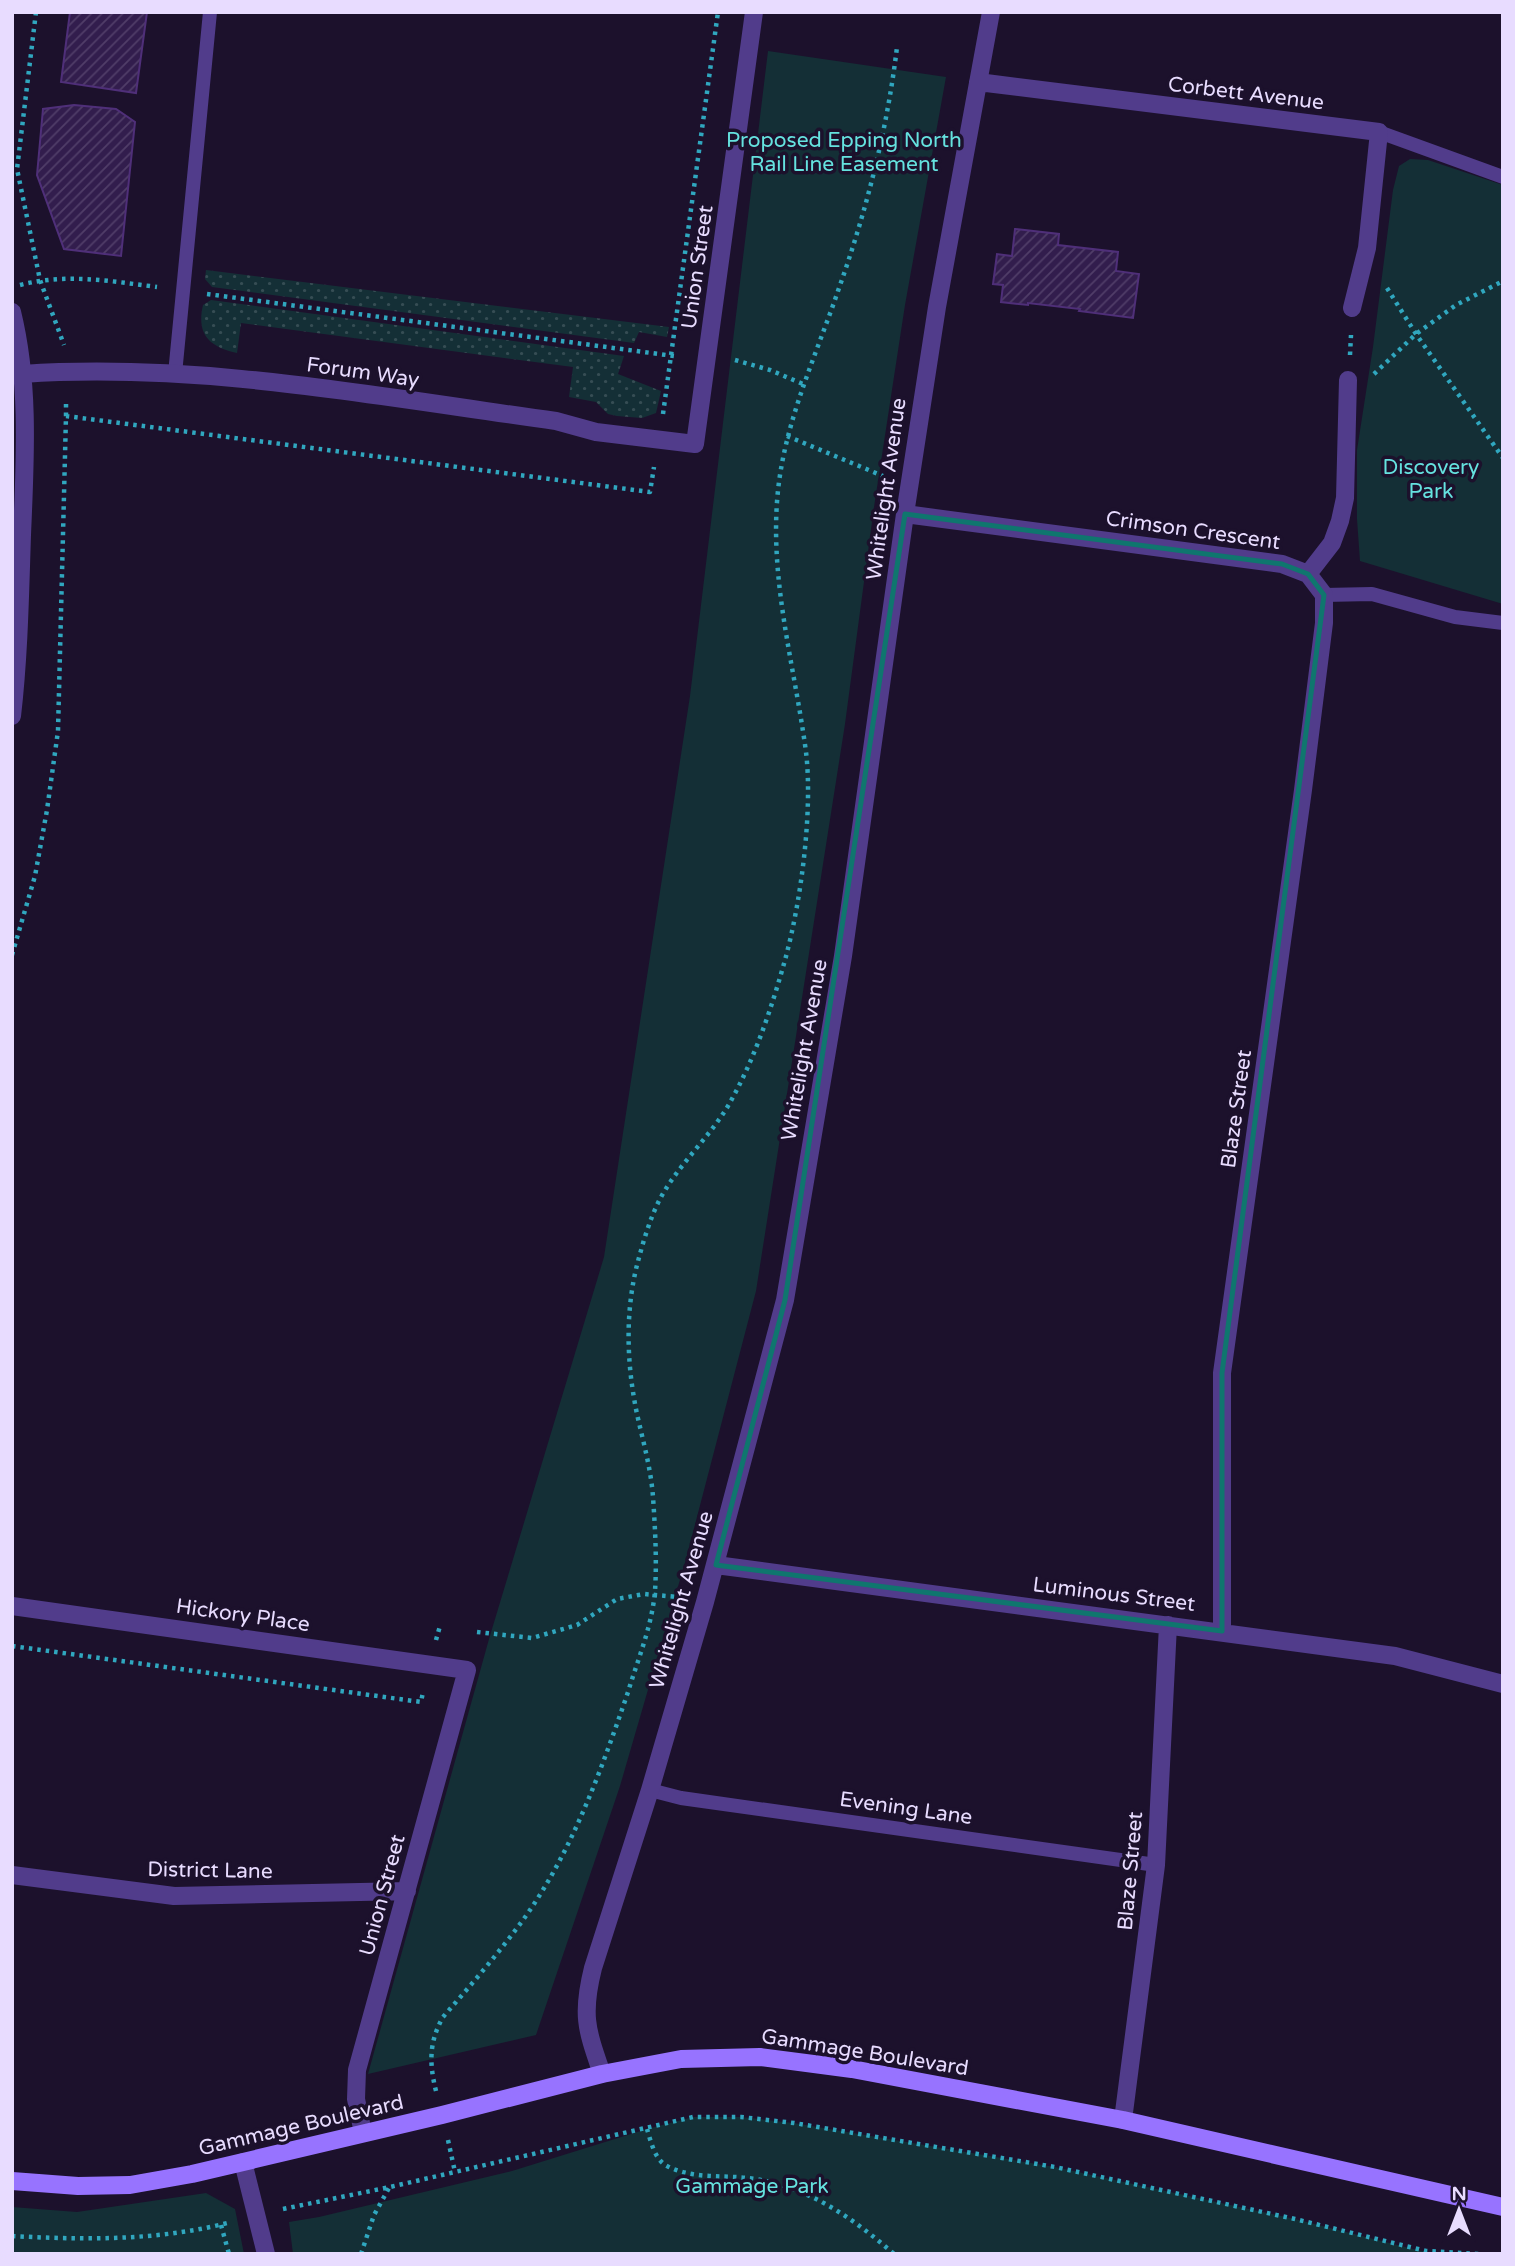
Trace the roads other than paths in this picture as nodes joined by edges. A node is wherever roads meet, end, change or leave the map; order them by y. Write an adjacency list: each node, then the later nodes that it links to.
1 (210, 12): 10 (lane)
2 (754, 12): 12 (street, Union Street)
3 (991, 12): 4 (street, Whitelight Avenue)
4 (978, 82): 5 (street, Corbett Avenue); 13 (street, Whitelight Avenue)
5 (1379, 132): 6 (lane, Corbett Avenue); 7 (street)
6 (1503, 177)
7 (1352, 308)
8 (12, 312): 9 (street)
9 (23, 374): 10 (street, Forum Way); 17 (street)
10 (175, 374): 12 (street, Forum Way)
11 (1348, 380): 14 (street)
12 (695, 444)
13 (905, 514): 14 (street, Crimson Crescent); 18 (street, Whitelight Avenue)
14 (1308, 574): 15 (street)
15 (1324, 595): 16 (lane); 21 (street, Blaze Street)
16 (1503, 623)
17 (12, 716)
18 (716, 1565): 20 (street, Luminous Street); 24 (street, Whitelight Avenue)
19 (12, 1606): 22 (street, Hickory Place)
20 (1168, 1625): 21 (street, Luminous Street); 25 (street, Blaze Street)
21 (1222, 1631): 23 (street, Luminous Street)
22 (467, 1670): 27 (street, Union Street)
23 (1503, 1684)
24 (650, 1790): 25 (lane, Evening Lane); 28 (street, Whitelight Avenue)
25 (1156, 1865): 29 (street, Blaze Street)
26 (12, 1875): 27 (street, District Lane)
27 (407, 1891): 30 (street, Union Street)
28 (602, 2074): 29 (street, Gammage Boulevard); 30 (street, Gammage Boulevard)
29 (1123, 2120): 33 (street, Gammage Boulevard)
30 (363, 2133): 31 (street, Gammage Boulevard)
31 (243, 2162): 32 (street, Gammage Boulevard); 34 (street)
32 (12, 2181)
33 (1503, 2207)
34 (266, 2254)

